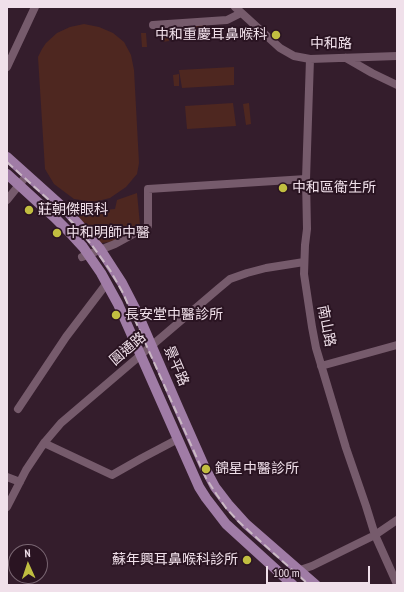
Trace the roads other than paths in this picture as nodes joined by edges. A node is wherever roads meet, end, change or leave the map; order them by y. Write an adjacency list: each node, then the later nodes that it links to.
1 (35, 7): 8 (street)
2 (235, 7): 3 (street, 中和路)
3 (241, 13): 4 (street); 7 (street, 中和路)
4 (153, 26)
5 (397, 56): 6 (street, 中和路)
6 (346, 57): 7 (street, 中和路); 9 (street)
7 (310, 59): 13 (street, 南山路)
8 (7, 67)
9 (397, 85)
10 (7, 157): 12 (main road, 景平路)
11 (7, 174): 14 (main road, 景平路)
12 (27, 174): 14 (street); 16 (main road, 景平路)
13 (306, 179): 16 (street); 18 (street, 南山路)
14 (18, 185): 15 (street); 17 (main road, 景平路)
15 (7, 200)
16 (100, 249): 17 (street); 20 (main road, 景平路)
17 (85, 255): 19 (main road, 景平路)
18 (304, 262): 20 (street, 圓通路); 23 (street, 南山路)
19 (107, 284): 22 (main road, 景平路); 24 (street)
20 (152, 345): 22 (street, 圓通路); 32 (main road, 景平路)
21 (397, 345): 23 (street)
22 (141, 355): 25 (main road, 景平路); 26 (street, 圓通路)
23 (322, 366): 31 (street, 南山路)
24 (18, 408)
25 (178, 439): 26 (street); 34 (main road, 景平路)
26 (44, 443): 28 (street, 圓通路)
27 (7, 476): 28 (street)
28 (20, 482): 29 (street, 圓通路)
29 (7, 507)
30 (397, 520): 31 (street)
31 (375, 535): 32 (street); 33 (street, 南山路)
32 (300, 570): 35 (main road, 景平路)
33 (397, 584)
34 (293, 585)
35 (316, 585)

